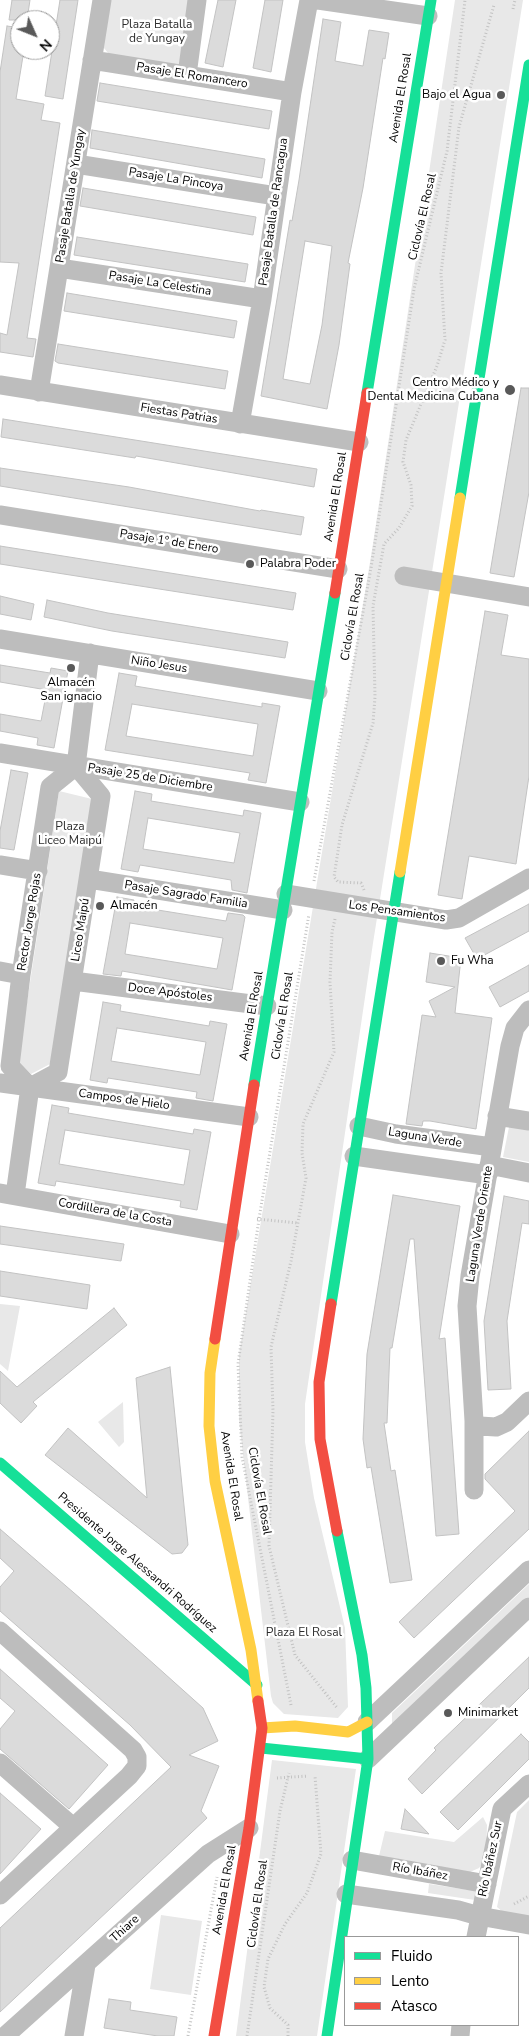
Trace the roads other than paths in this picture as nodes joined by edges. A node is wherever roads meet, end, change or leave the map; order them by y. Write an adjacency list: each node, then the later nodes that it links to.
1 (102, 0): 6 (street, Pasaje Batalla de Yungay)
2 (197, 0): 8 (street)
3 (309, 0): 9 (street, Pasaje Batalla de Rancagua)
4 (318, 0): 5 (street)
5 (429, 8): 18 (street, Avenida El Rosal)
6 (92, 60): 8 (street, Pasaje El Romancero); 11 (street, Pasaje Batalla de Yungay)
7 (529, 65): 10 (street)
8 (187, 75): 9 (street, Pasaje El Romancero)
9 (292, 92): 12 (street, Pasaje Batalla de Rancagua)
10 (523, 138): 22 (street)
11 (76, 164): 12 (street, Pasaje La Pincoya); 13 (street, Pasaje Batalla de Yungay)
12 (276, 196): 14 (street, Pasaje Batalla de Rancagua)
13 (59, 268): 14 (street, Pasaje La Celestina); 16 (street, Pasaje Batalla de Yungay)
14 (262, 299): 17 (street, Pasaje Batalla de Rancagua)
15 (0, 386): 16 (street, Fiestas Patrias)
16 (39, 392): 17 (street, Fiestas Patrias)
17 (240, 424): 18 (street, Fiestas Patrias)
18 (358, 442): 20 (street, Avenida El Rosal)
19 (0, 516): 20 (street, Pasaje 1º de Enero)
20 (338, 569): 26 (street, Avenida El Rosal)
21 (404, 576): 22 (street)
22 (446, 584): 23 (street); 35 (street)
23 (529, 597)
24 (0, 639): 25 (street, Niño Jesus)
25 (90, 653): 26 (street, Niño Jesus); 28 (street)
26 (318, 691): 29 (street, Avenida El Rosal)
27 (0, 753): 28 (street, Pasaje 25 de Diciembre)
28 (76, 766): 29 (street, Pasaje 25 de Diciembre); 31 (street, Rector Jorge Rojas); 33 (street, Liceo Maipú)
29 (300, 802): 34 (street, Avenida El Rosal)
30 (0, 865): 31 (street)
31 (38, 871): 37 (street, Rector Jorge Rojas)
32 (529, 878): 35 (street, Los Pensamientos)
33 (89, 879): 34 (street, Pasaje Sagrado Familia); 38 (street, Liceo Maipú)
34 (284, 902): 35 (street, Los Pensamientos); 39 (street, Avenida El Rosal)
35 (393, 913): 46 (street)
36 (0, 971): 37 (street)
37 (22, 975): 42 (street, Rector Jorge Rojas)
38 (73, 981): 39 (street, Doce Apóstoles); 42 (street, Liceo Maipú)
39 (267, 1006): 44 (street, Avenida El Rosal)
40 (529, 1010): 43 (street, Laguna Verde Oriente)
41 (0, 1083): 42 (street, Campos de Hielo)
42 (30, 1087): 44 (street, Campos de Hielo); 50 (street)
43 (497, 1116): 45 (street); 48 (street, Laguna Verde Oriente)
44 (249, 1117): 51 (street, Avenida El Rosal)
45 (529, 1122)
46 (359, 1126): 47 (street); 48 (street, Laguna Verde)
47 (354, 1156): 48 (street, Laguna Verde); 60 (street)
48 (490, 1162): 49 (street, Laguna Verde); 53 (street, Laguna Verde Oriente)
49 (529, 1173)
50 (8, 1194): 51 (street, Cordillera de la Costa)
51 (231, 1225): 59 (street, Avenida El Rosal)
52 (529, 1401): 53 (street)
53 (474, 1421): 55 (street, Laguna Verde Oriente)
54 (0, 1462): 59 (street, Presidente Jorge Alessandri Rodríguez)
55 (474, 1490)
56 (529, 1570): 60 (street)
57 (529, 1607): 63 (street)
58 (0, 1631): 66 (street)
59 (257, 1684): 61 (street, Avenida El Rosal)
60 (367, 1722): 61 (street); 63 (street)
61 (262, 1728): 62 (street, Avenida El Rosal)
62 (260, 1748): 63 (street); 67 (street, Avenida El Rosal)
63 (368, 1759): 68 (street)
64 (0, 1763): 66 (street)
65 (529, 1784): 69 (street, Río Ibáñez Sur)
66 (73, 1827): 70 (street)
67 (249, 1828): 75 (street, Thiare); 78 (street, Avenida El Rosal)
68 (352, 1860): 69 (street, Río Ibáñez); 71 (street)
69 (487, 1884): 72 (street, Río Ibáñez Sur)
70 (1, 1892)
71 (346, 1894): 72 (street); 79 (street)
72 (479, 1916): 73 (street); 74 (street, Río Ibáñez Sur)
73 (529, 1925)
74 (476, 1936)
75 (86, 1965): 76 (street, Thiare); 77 (street)
76 (5, 2036)
77 (74, 2036)
78 (214, 2036)
79 (327, 2036)

